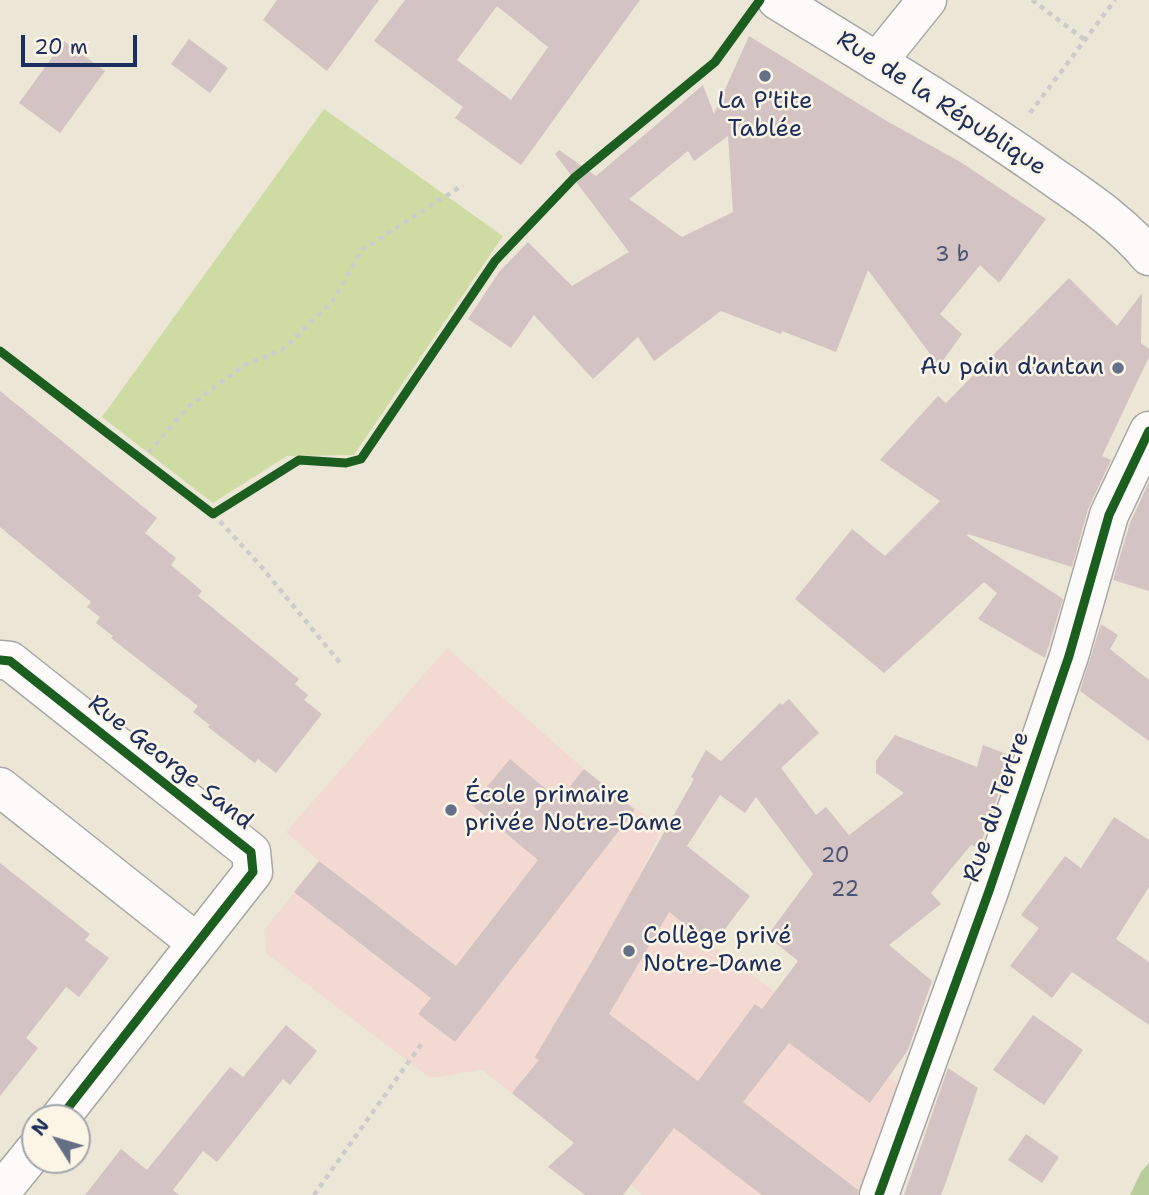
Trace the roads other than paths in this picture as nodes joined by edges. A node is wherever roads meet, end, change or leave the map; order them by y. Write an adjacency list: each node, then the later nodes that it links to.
1 (928, 0): 3 (street)
2 (778, 5): 3 (street, Rue de la République)
3 (877, 62): 4 (street, Rue de la République)
4 (1149, 256)
5 (1149, 431): 12 (street, Rue du Tertre)
6 (0, 660): 8 (street, Rue George Sand)
7 (0, 787): 8 (street)
8 (197, 943): 9 (street, Rue George Sand)
9 (71, 1104)
10 (21, 1167): 11 (street)
11 (0, 1193)
12 (879, 1195)

